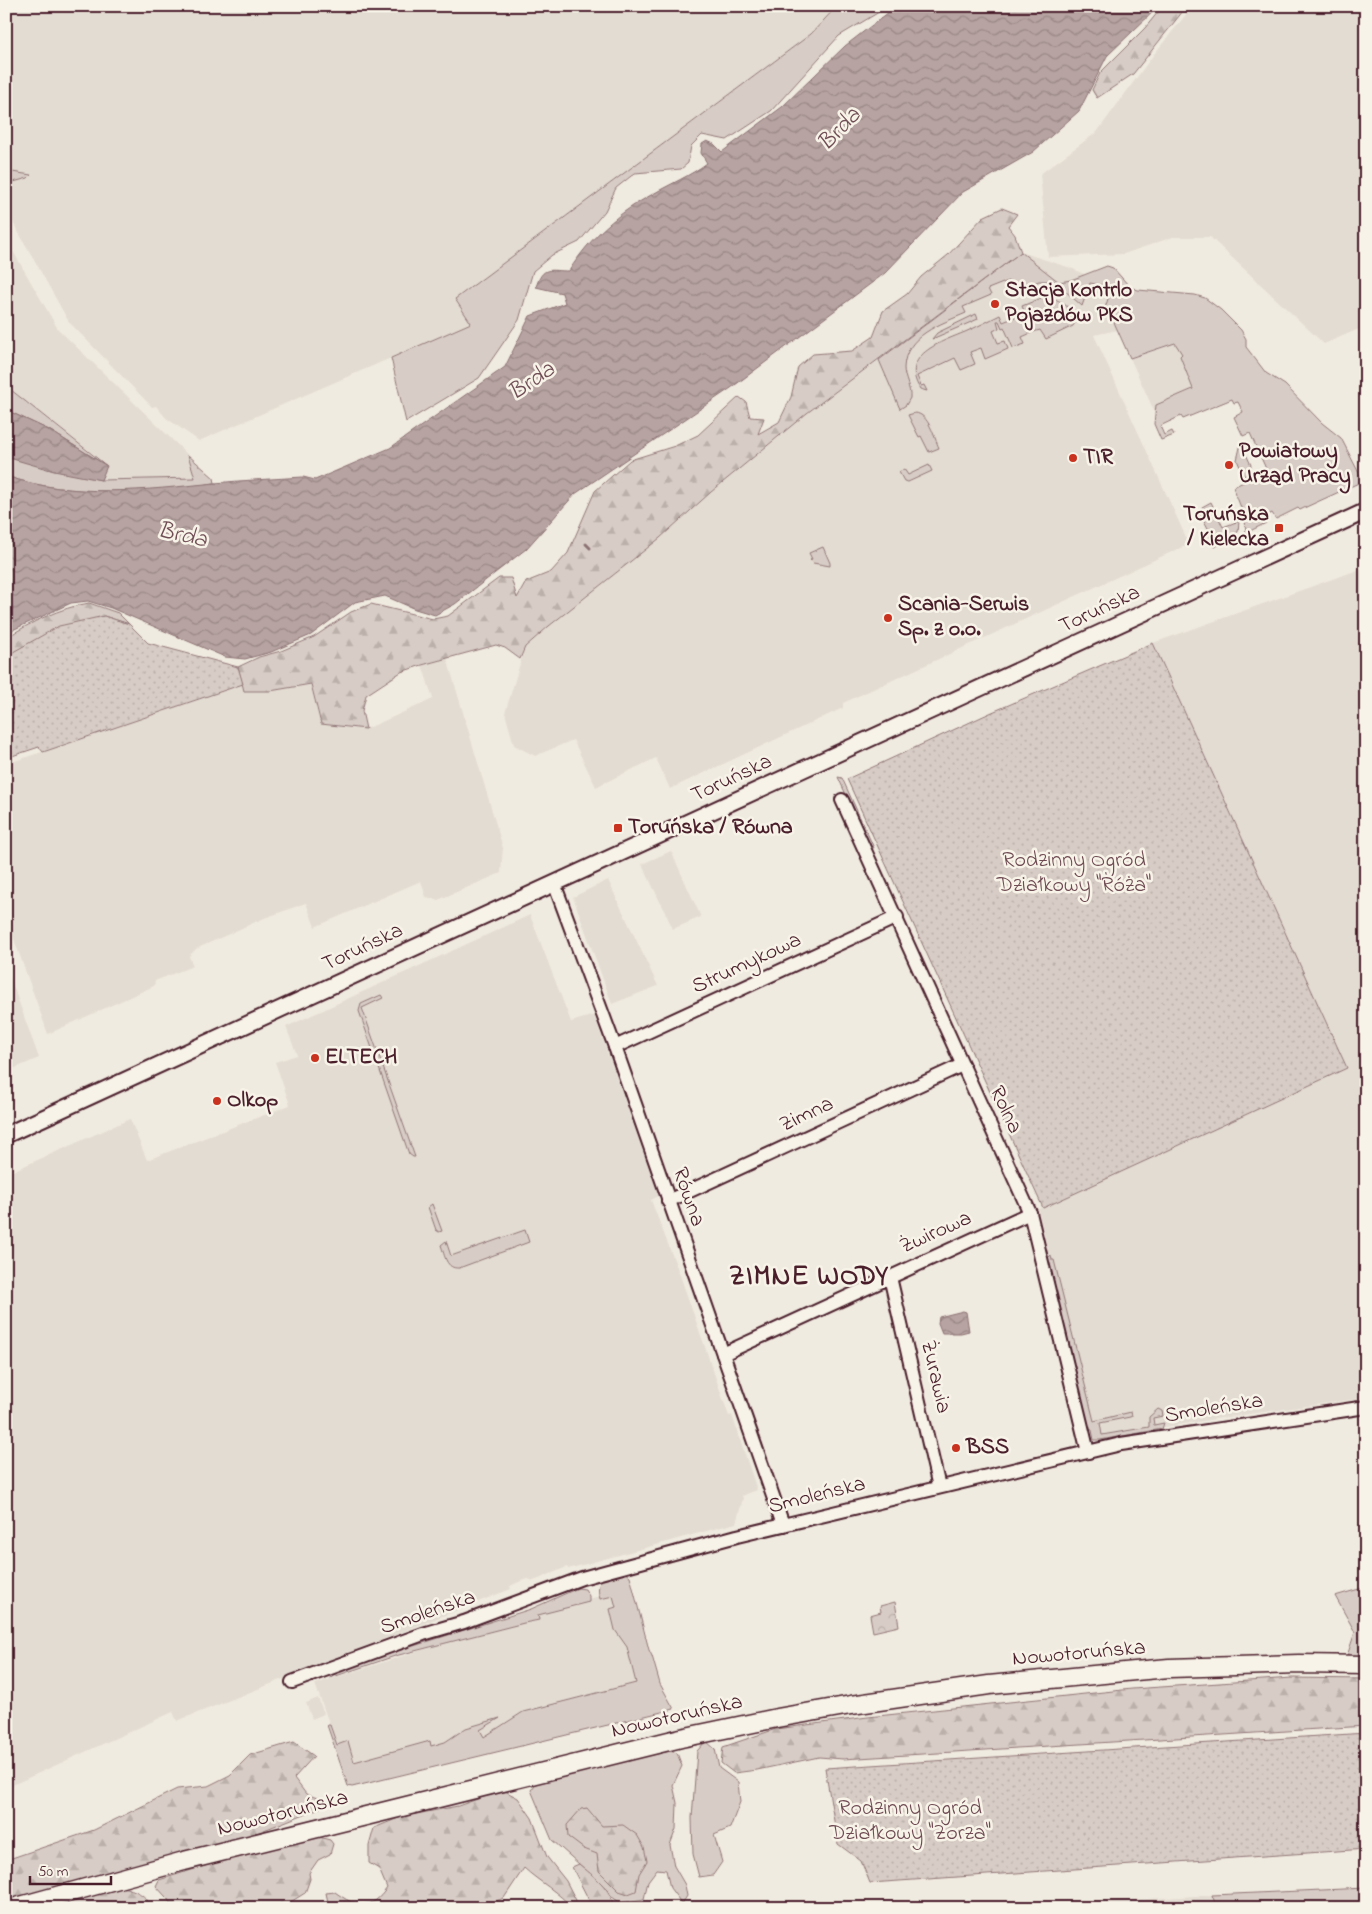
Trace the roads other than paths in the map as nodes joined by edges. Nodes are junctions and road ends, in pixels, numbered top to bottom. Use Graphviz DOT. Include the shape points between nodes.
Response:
graph roads {
  1 [pos="1366,511"];
  2 [pos="842,800"];
  3 [pos="554,883"];
  4 [pos="896,917"];
  5 [pos="615,1047"];
  6 [pos="962,1065"];
  7 [pos="6,1135"];
  8 [pos="668,1201"];
  9 [pos="1030,1213"];
  10 [pos="890,1276"];
  11 [pos="723,1354"];
  12 [pos="1366,1407"];
  13 [pos="1088,1452"];
  14 [pos="939,1488"];
  15 [pos="784,1524"];
  16 [pos="1366,1665"];
  17 [pos="292,1682"];
  18 [pos="13,1908"];
  1 -- 3 [label="street, Toruńska"];
  2 -- 4 [label="street, Rolna"];
  3 -- 5 [label="street, Równa"];
  3 -- 7 [label="street, Toruńska"];
  4 -- 5 [label="street, Strumykowa"];
  4 -- 6 [label="street, Rolna"];
  5 -- 8 [label="street, Równa"];
  6 -- 8 [label="street, Zimna"];
  6 -- 9 [label="street, Rolna"];
  8 -- 11 [label="street, Równa"];
  9 -- 10 [label="street, Żwirowa"];
  9 -- 13 [label="street, Rolna"];
  10 -- 11 [label="street, Żwirowa"];
  10 -- 14 [label="street, Żurawia"];
  11 -- 15 [label="street, Równa"];
  12 -- 13 [label="street, Smoleńska" via="1138,1441"];
  13 -- 14 [label="street, Smoleńska"];
  14 -- 15 [label="street, Smoleńska"];
  15 -- 17 [label="street, Smoleńska" via="582,1578"];
  16 -- 18 [label="main road, Nowotoruńska" via="1169,1668 988,1685 795,1715 648,1746 184,1861"];
}
